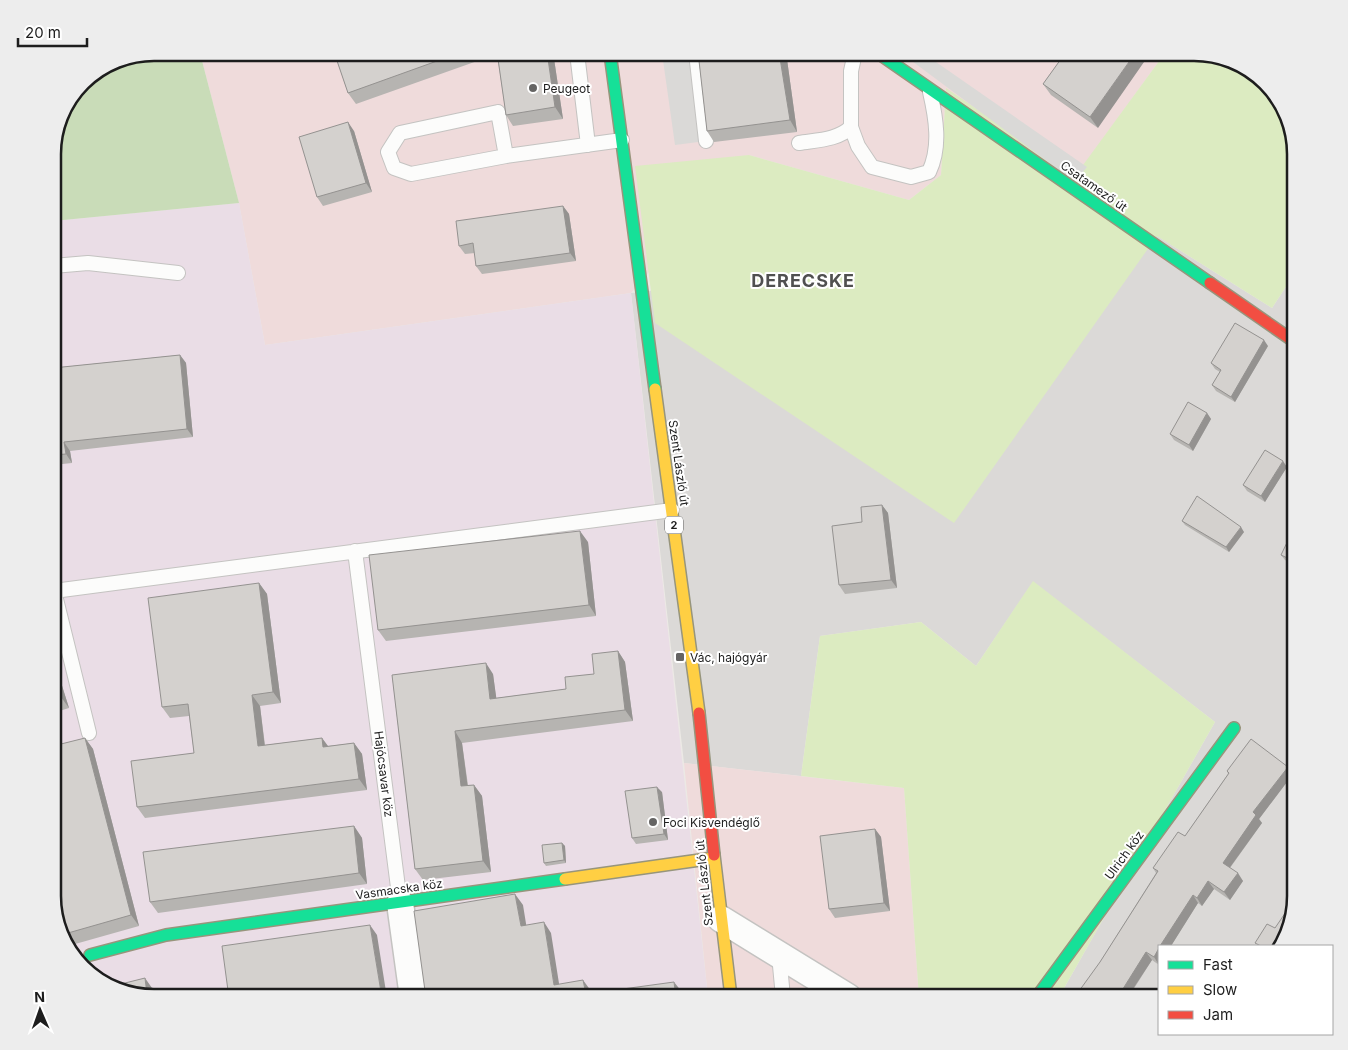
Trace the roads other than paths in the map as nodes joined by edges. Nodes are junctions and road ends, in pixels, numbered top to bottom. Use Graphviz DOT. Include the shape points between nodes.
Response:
graph roads {
  1 [pos="578,61"];
  2 [pos="611,61"];
  3 [pos="697,61"];
  4 [pos="853,61"];
  5 [pos="891,61"];
  6 [pos="929,88"];
  7 [pos="851,127"];
  8 [pos="622,140"];
  9 [pos="706,141"];
  10 [pos="799,144"];
  11 [pos="588,145"];
  12 [pos="506,156"];
  13 [pos="61,265"];
  14 [pos="178,273"];
  15 [pos="1287,336"];
  16 [pos="672,510"];
  17 [pos="355,551"];
  18 [pos="61,588"];
  19 [pos="61,618"];
  20 [pos="1234,728"];
  21 [pos="89,733"];
  22 [pos="714,858"];
  23 [pos="400,902"];
  24 [pos="721,919"];
  25 [pos="90,955"];
  26 [pos="779,955"];
  27 [pos="411,989"];
  28 [pos="730,989"];
  29 [pos="782,989"];
  30 [pos="834,989"];
  31 [pos="1044,989"];
  1 -- 11 [label="lane"];
  2 -- 8 [label="street, Szent László út / 2"];
  3 -- 9 [label="lane"];
  4 -- 7 [label="lane"];
  5 -- 6 [label="street, Csatamező út"];
  6 -- 7 [label="lane" via="936,158 929,172 911,177 872,168"];
  6 -- 15 [label="street, Csatamező út"];
  7 -- 10 [label="lane" via="832,138"];
  8 -- 11 [label="lane"];
  8 -- 16 [label="street, Szent László út / 2"];
  11 -- 12 [label="lane"];
  12 -- 12 [label="lane" via="411,174 394,168 388,152 400,133 498,112"];
  13 -- 14 [label="lane" via="88,263"];
  16 -- 17 [label="lane"];
  16 -- 22 [label="street, Szent László út / 2" via="708,776"];
  17 -- 18 [label="lane"];
  17 -- 23 [label="lane, Hajócsavar köz"];
  19 -- 21 [label="lane"];
  20 -- 31 [label="street, Ulrich köz"];
  22 -- 23 [label="street, Vasmacska köz"];
  22 -- 24 [label="street, Szent László út / 2"];
  23 -- 25 [label="street, Vasmacska köz" via="166,935"];
  23 -- 27 [label="street, Hajócsavar köz"];
  24 -- 26 [label="street"];
  24 -- 28 [label="street, Szent László út / 2"];
  26 -- 29 [label="lane"];
  26 -- 30 [label="street"];
}
